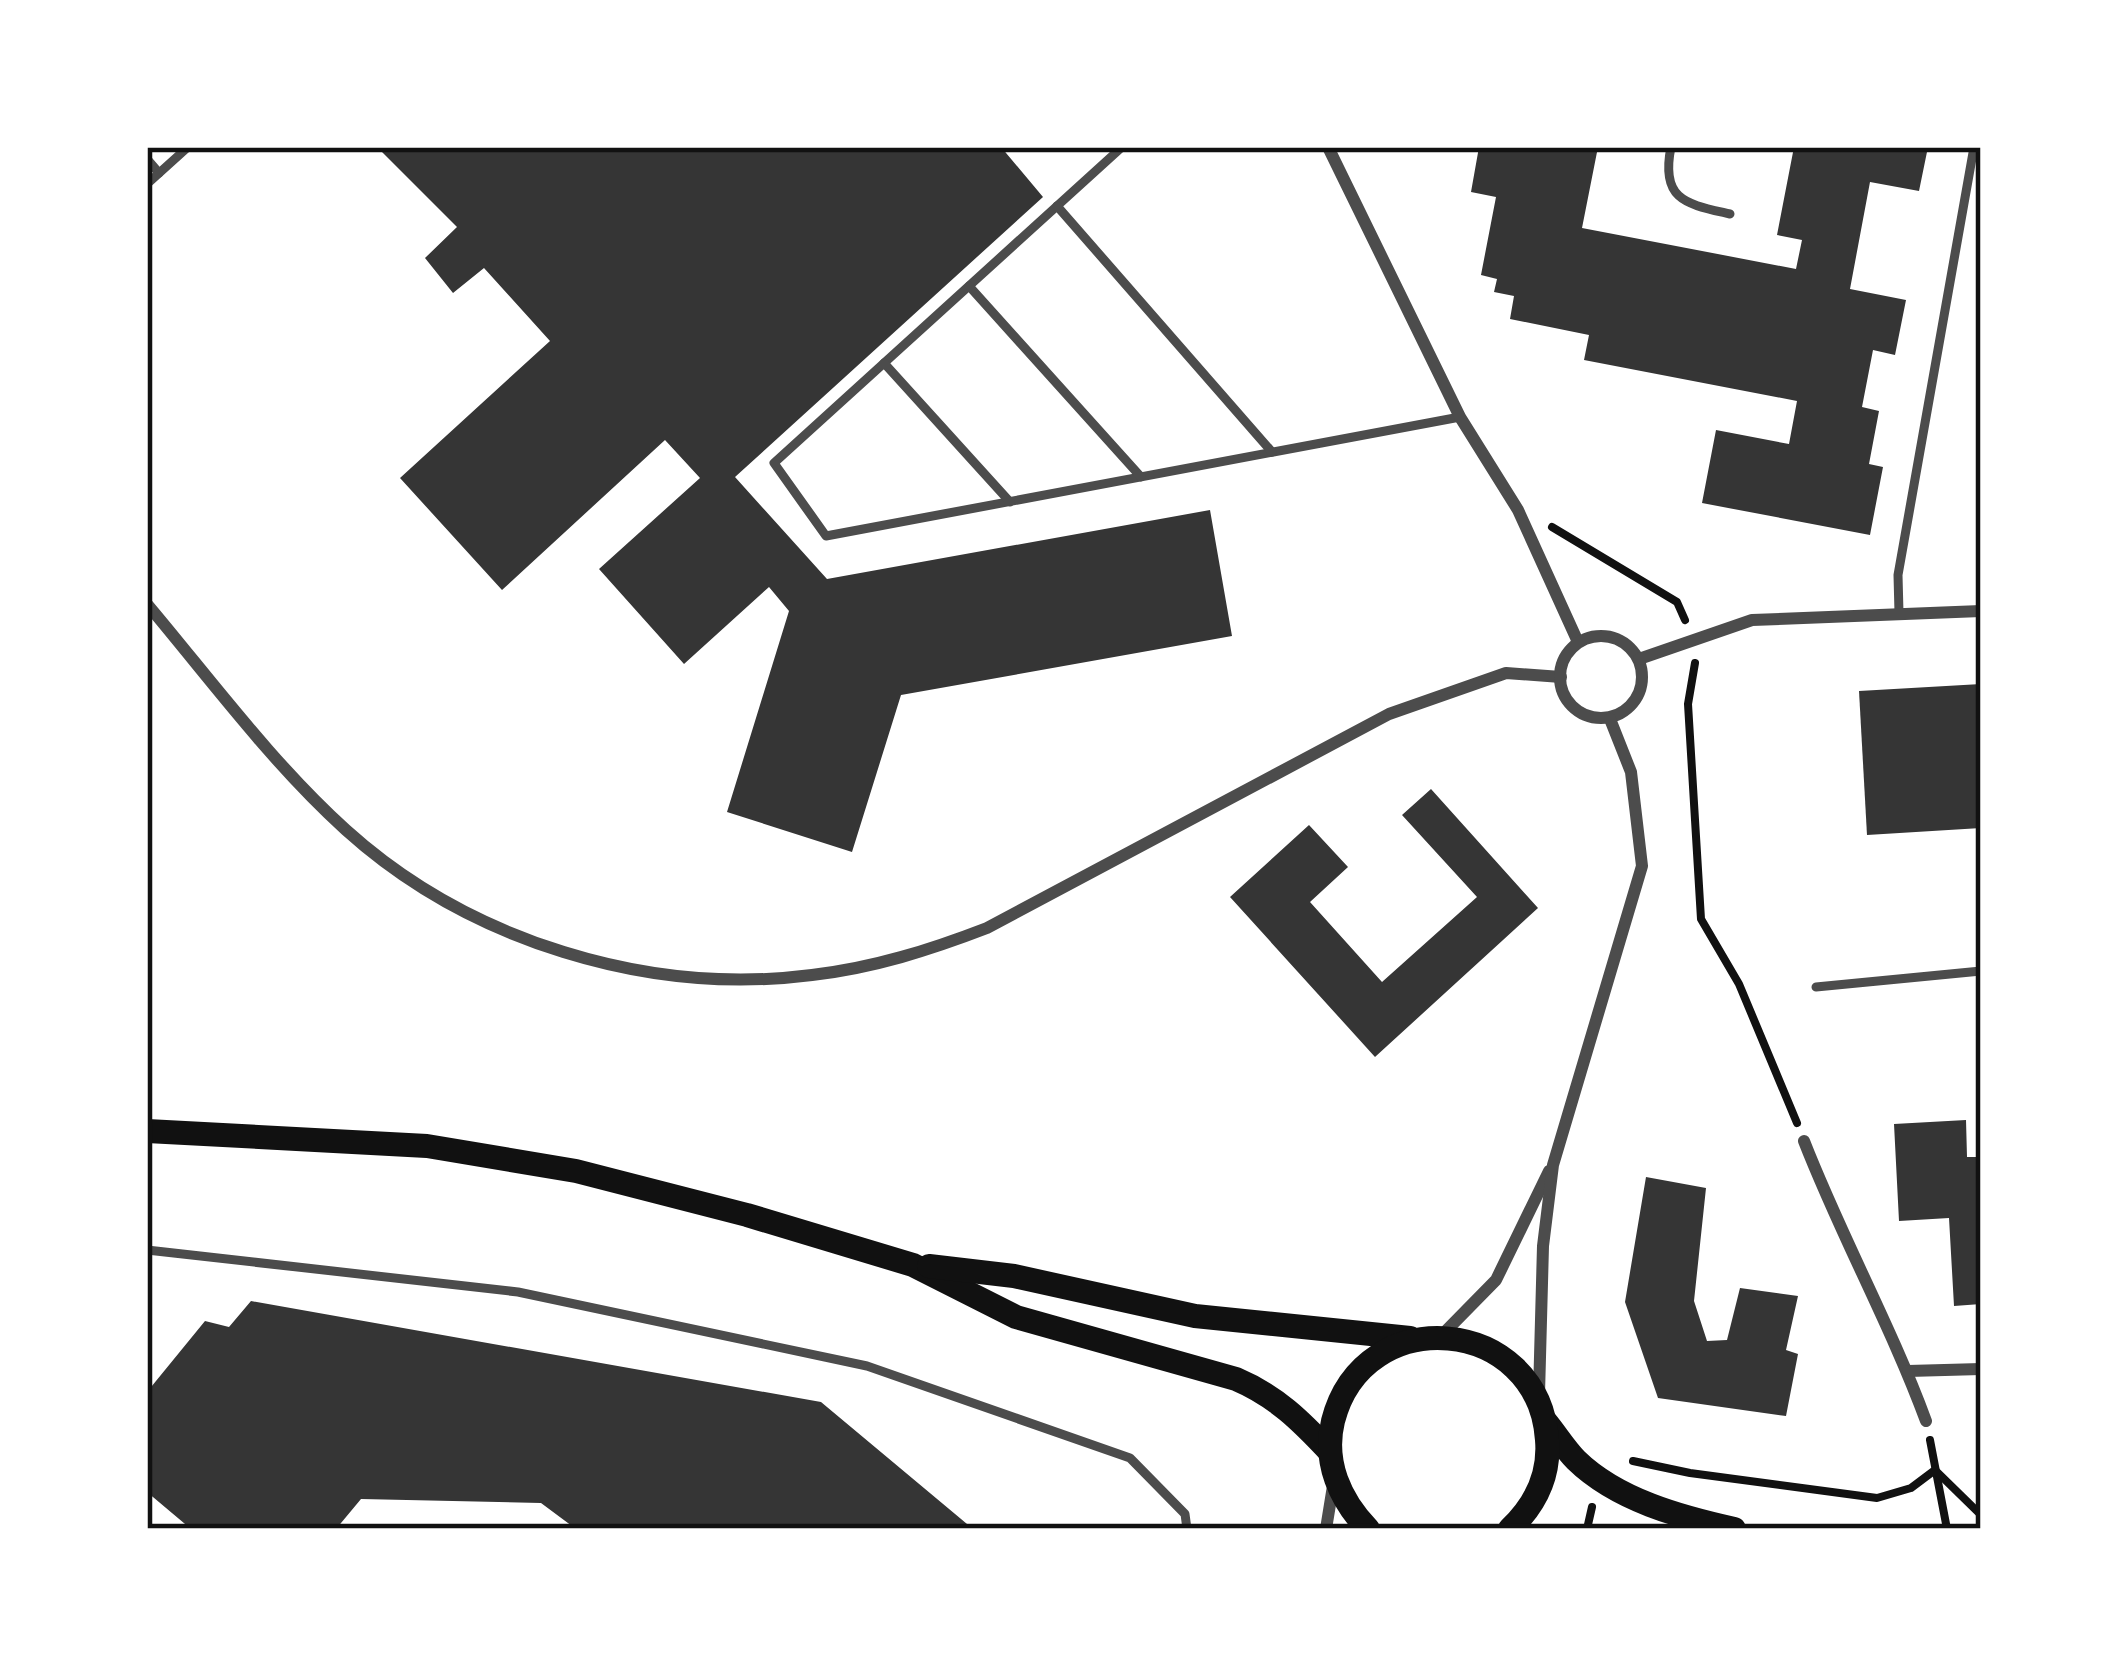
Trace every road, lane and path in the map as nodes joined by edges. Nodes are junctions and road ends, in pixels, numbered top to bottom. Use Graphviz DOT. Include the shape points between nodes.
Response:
graph roads {
  1 [pos="188,147"];
  2 [pos="1122,147"];
  3 [pos="1328,147"];
  4 [pos="1671,147"];
  5 [pos="1974,147"];
  6 [pos="147,159"];
  7 [pos="159,173"];
  8 [pos="147,184"];
  9 [pos="1057,206"];
  10 [pos="1730,214"];
  11 [pos="969,286"];
  12 [pos="884,363"];
  13 [pos="1460,417"];
  14 [pos="1272,452"];
  15 [pos="1141,477"];
  16 [pos="1010,502"];
  17 [pos="1518,510"];
  18 [pos="147,604"];
  19 [pos="1981,611"];
  20 [pos="1899,613"];
  21 [pos="1688,628"];
  22 [pos="1578,642"];
  23 [pos="1692,644"];
  24 [pos="1639,659"];
  25 [pos="1561,677"];
  26 [pos="1610,719"];
  27 [pos="1981,971"];
  28 [pos="1816,987"];
  29 [pos="147,1131"];
  30 [pos="1804,1142"];
  31 [pos="1553,1165"];
  32 [pos="147,1250"];
  33 [pos="913,1265"];
  34 [pos="1429,1338"];
  35 [pos="1981,1369"];
  36 [pos="1908,1371"];
  37 [pos="1543,1412"];
  38 [pos="1926,1421"];
  39 [pos="1330,1452"];
  40 [pos="1935,1470"];
  41 [pos="1335,1478"];
  42 [pos="1608,1484"];
  43 [pos="1981,1515"];
  44 [pos="1187,1529"];
  45 [pos="1326,1529"];
  46 [pos="1368,1529"];
  47 [pos="1510,1529"];
  48 [pos="1587,1529"];
  49 [pos="1734,1529"];
  50 [pos="1947,1529"];
  1 -- 7 [label="lane"];
  2 -- 9 [label="lane"];
  3 -- 13 [label="street"];
  4 -- 10 [label="lane" via="1671,187 1684,203"];
  5 -- 20 [label="lane" via="1898,575"];
  6 -- 7 [label="lane"];
  7 -- 8 [label="lane"];
  9 -- 11 [label="lane"];
  9 -- 14 [label="lane"];
  11 -- 12 [label="lane"];
  11 -- 15 [label="lane"];
  12 -- 16 [label="lane"];
  12 -- 16 [label="lane" via="774,463 826,536"];
  13 -- 14 [label="lane"];
  13 -- 17 [label="street"];
  14 -- 15 [label="lane"];
  15 -- 16 [label="lane"];
  17 -- 21 [label="path" via="1677,602"];
  17 -- 22 [label="street"];
  18 -- 25 [label="street" via="305,791 399,871 526,938 625,968 686,976 809,976 930,950 988,928 1389,714 1505,674"];
  19 -- 20 [label="street"];
  20 -- 24 [label="street" via="1752,620"];
  22 -- 24 [label="street" via="1609,637"];
  22 -- 25 [label="street"];
  23 -- 30 [label="path" via="1701,920 1739,984"];
  24 -- 26 [label="street" via="1637,696"];
  25 -- 26 [label="street" via="1575,709"];
  26 -- 31 [label="street" via="1631,772 1642,866"];
  27 -- 28 [label="lane"];
  29 -- 33 [label="main road" via="427,1146 576,1171"];
  30 -- 36 [label="street"];
  31 -- 34 [label="street" via="1496,1280"];
  31 -- 37 [label="street" via="1543,1246"];
  32 -- 44 [label="lane" via="518,1292 867,1366 1130,1458 1185,1514"];
  33 -- 34 [label="main road" via="1014,1276 1195,1316"];
  33 -- 39 [label="main road" via="1016,1317 1264,1391"];
  34 -- 37 [label="main road" via="1471,1341 1499,1354"];
  34 -- 39 [label="main road" via="1393,1346 1353,1379 1339,1401"];
  35 -- 36 [label="street"];
  36 -- 38 [label="street"];
  37 -- 42 [label="main road" via="1576,1460"];
  37 -- 47 [label="main road" via="1542,1484"];
  39 -- 41 [label="main road"];
  40 -- 42 [label="path" via="1877,1498 1635,1460"];
  40 -- 43 [label="path"];
  40 -- 50 [label="path"];
  41 -- 45 [label="street"];
  41 -- 46 [label="main road"];
  42 -- 48 [label="path"];
  42 -- 49 [label="main road"];
}
